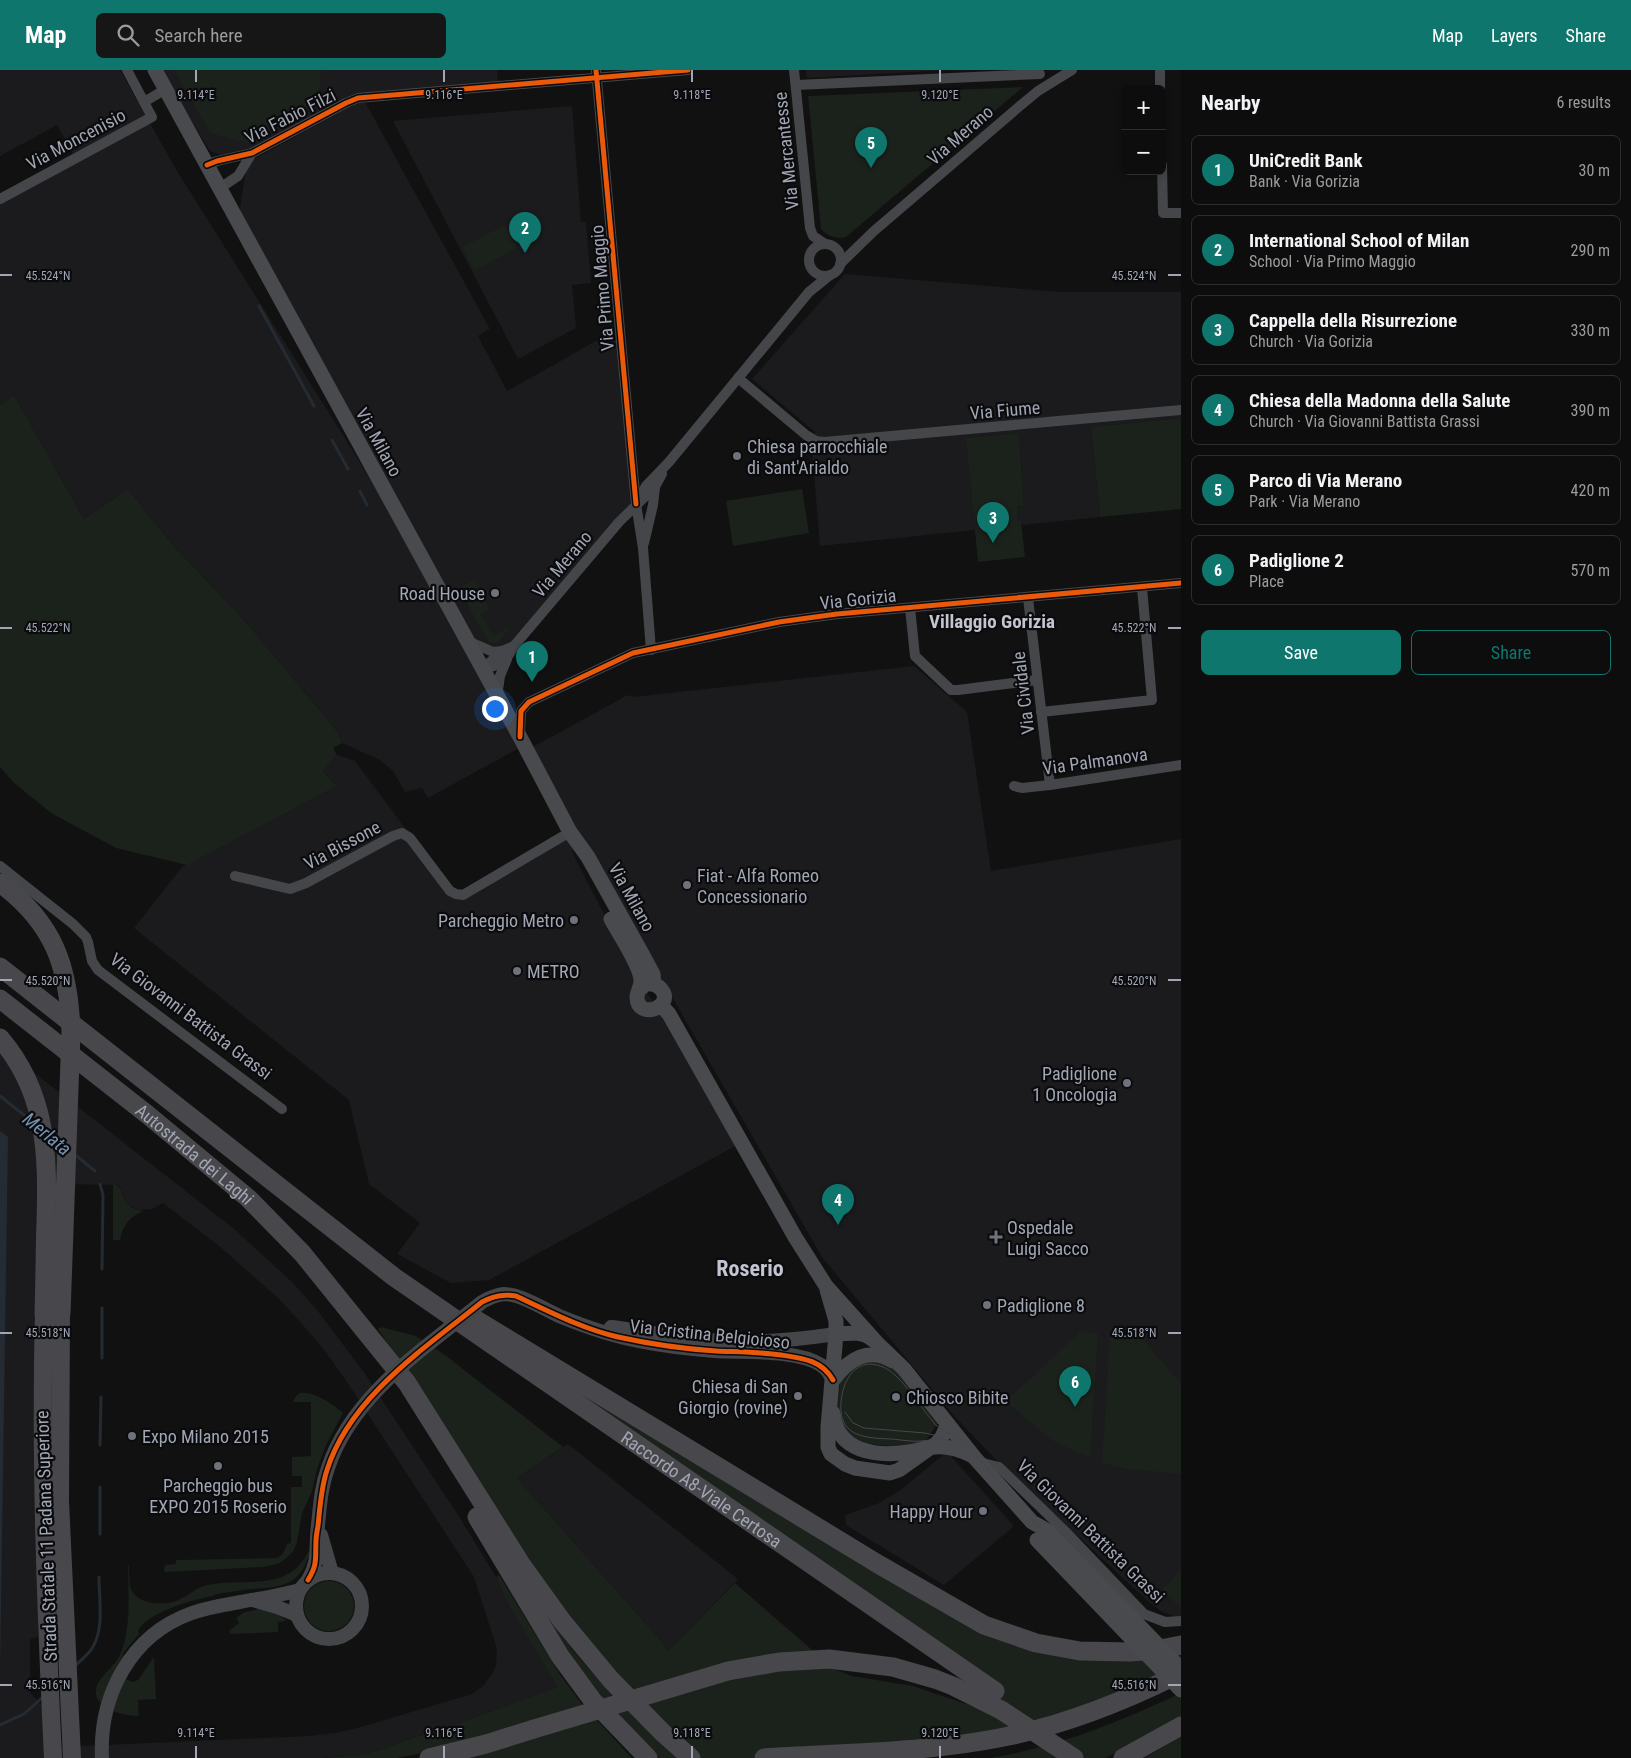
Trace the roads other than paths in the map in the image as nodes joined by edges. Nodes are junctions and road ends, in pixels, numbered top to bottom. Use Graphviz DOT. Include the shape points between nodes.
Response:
graph roads {
  1 [pos="127,70"];
  2 [pos="155,70"];
  3 [pos="688,70"];
  4 [pos="794,70"];
  5 [pos="1072,70"];
  6 [pos="1160,70"];
  7 [pos="596,74"];
  8 [pos="1040,74"];
  9 [pos="796,85"];
  10 [pos="1160,85"];
  11 [pos="166,89"];
  12 [pos="144,102"];
  13 [pos="252,153"];
  14 [pos="207,165"];
  15 [pos="1162,175"];
  16 [pos="220,188"];
  17 [pos="0,199"];
  18 [pos="1181,213"];
  19 [pos="810,228"];
  20 [pos="874,231"];
  21 [pos="830,246"];
  22 [pos="809,255"];
  23 [pos="840,264"];
  24 [pos="813,270"];
  25 [pos="830,275"];
  26 [pos="809,292"];
  27 [pos="738,378"];
  28 [pos="1181,410"];
  29 [pos="669,462"];
  30 [pos="655,486"];
  31 [pos="636,504"];
  32 [pos="642,548"];
  33 [pos="1181,584"];
  34 [pos="1142,588"];
  35 [pos="1028,598"];
  36 [pos="910,608"];
  37 [pos="466,640"];
  38 [pos="651,650"];
  39 [pos="504,655"];
  40 [pos="483,670"];
  41 [pos="1037,680"];
  42 [pos="497,698"];
  43 [pos="1041,712"];
  44 [pos="520,737"];
  45 [pos="1181,765"];
  46 [pos="1050,785"];
  47 [pos="1014,786"];
  48 [pos="570,832"];
  49 [pos="0,866"];
  50 [pos="235,876"];
  51 [pos="0,883"];
  52 [pos="0,967"];
  53 [pos="647,987"];
  54 [pos="0,999"];
  55 [pos="661,1005"];
  56 [pos="0,1038"];
  57 [pos="282,1109"];
  58 [pos="318,1218"];
  59 [pos="826,1286"];
  60 [pos="52,1314"];
  61 [pos="559,1316"];
  62 [pos="366,1334"];
  63 [pos="836,1334"];
  64 [pos="787,1339"];
  65 [pos="878,1344"];
  66 [pos="809,1360"];
  67 [pos="904,1369"];
  68 [pos="833,1380"];
  69 [pos="948,1424"];
  70 [pos="933,1446"];
  71 [pos="976,1459"];
  72 [pos="318,1525"];
  73 [pos="1042,1535"];
  74 [pos="332,1573"];
  75 [pos="304,1585"];
  76 [pos="253,1600"];
  77 [pos="297,1616"];
  78 [pos="1180,1621"];
  79 [pos="1181,1645"];
  80 [pos="1181,1671"];
  81 [pos="1181,1688"];
  82 [pos="1181,1726"];
  83 [pos="54,1758"];
  84 [pos="72,1758"];
  85 [pos="102,1758"];
  86 [pos="429,1758"];
  87 [pos="648,1758"];
  88 [pos="690,1758"];
  89 [pos="764,1758"];
  90 [pos="772,1758"];
  91 [pos="955,1758"];
  92 [pos="1074,1758"];
  93 [pos="1086,1758"];
  94 [pos="1123,1758"];
  1 -- 12 [label="street"];
  2 -- 11 [label="main road, Via Milano"];
  3 -- 7 [label="street, Via Fabio Filzi"];
  4 -- 9 [label="street, Via Mercantesse"];
  5 -- 20 [label="street, Via Merano" via="1038,91"];
  6 -- 10 [label="street"];
  7 -- 13 [label="street, Via Fabio Filzi" via="358,98"];
  7 -- 31 [label="street, Via Primo Maggio"];
  8 -- 9 [label="street"];
  9 -- 19 [label="street, Via Mercantesse"];
  11 -- 12 [label="street"];
  11 -- 14 [label="main road, Via Milano"];
  12 -- 17 [label="street, Via Moncenisio" via="152,117"];
  13 -- 14 [label="street, Via Fabio Filzi"];
  13 -- 16 [label="street, Via Fabio Filzi" via="238,176"];
  14 -- 16 [label="main road, Via Milano"];
  15 -- 18 [label="street" via="1163,213"];
  16 -- 37 [label="main road, Via Milano"];
  19 -- 21 [label="street, Via Mercantesse" via="814,236"];
  19 -- 22 [label="street, Via Mercantesse"];
  20 -- 21 [label="street" via="850,248"];
  20 -- 23 [label="street"];
  21 -- 22 [label="street" via="815,247"];
  21 -- 23 [label="street" via="840,256"];
  22 -- 24 [label="street"];
  23 -- 25 [label="street"];
  24 -- 25 [label="street"];
  24 -- 26 [label="street"];
  25 -- 26 [label="street"];
  26 -- 27 [label="street"];
  27 -- 28 [label="street, Via Fiume" via="816,441"];
  27 -- 29 [label="street"];
  29 -- 30 [label="street"];
  29 -- 31 [label="street" via="646,486"];
  30 -- 31 [label="street"];
  30 -- 32 [label="street, Via Primo Maggio"];
  31 -- 32 [label="street, Via Primo Maggio"];
  31 -- 39 [label="street, Via Merano"];
  32 -- 38 [label="street, Via Primo Maggio"];
  33 -- 34 [label="street, Via Gorizia"];
  34 -- 35 [label="street, Via Gorizia"];
  34 -- 43 [label="street" via="1152,700"];
  35 -- 36 [label="street, Via Gorizia"];
  35 -- 41 [label="street, Via Cividale"];
  36 -- 38 [label="street, Via Gorizia" via="779,622"];
  36 -- 41 [label="street" via="915,656 951,690"];
  37 -- 39 [label="street"];
  37 -- 40 [label="main road, Via Milano"];
  38 -- 44 [label="street, Via Gorizia" via="633,653 528,702 522,711"];
  39 -- 40 [label="street, Via Merano"];
  39 -- 42 [label="street"];
  40 -- 42 [label="main road, Via Milano"];
  41 -- 43 [label="street, Via Cividale"];
  42 -- 44 [label="main road, Via Milano"];
  43 -- 46 [label="street, Via Cividale"];
  44 -- 48 [label="main road, Via Milano"];
  45 -- 46 [label="street, Via Palmanova"];
  46 -- 47 [label="street, Via Palmanova"];
  48 -- 50 [label="street, Via Bissone" via="463,895 450,892 410,838 402,833 290,889"];
  48 -- 53 [label="main road, Via Milano" via="572,846 639,970 641,982"];
  49 -- 57 [label="street, Via Giovanni Battista Grassi" via="86,937 98,970"];
  51 -- 60 [label="highway, bridge" via="22,900 45,929 62,963 68,991 71,1032"];
  52 -- 58 [label="highway, Autostrada dei Laghi"];
  53 -- 55 [label="main road" via="660,988 664,1000"];
  53 -- 55 [label="main road" via="637,997 643,1008 653,1010"];
  54 -- 62 [label="highway, Autostrada dei Laghi" via="248,1198 302,1252"];
  55 -- 59 [label="main road, Via Giovanni Battista Grassi"];
  56 -- 60 [label="highway" via="21,1066 37,1104 44,1133"];
  58 -- 79 [label="highway" via="378,1252 495,1332 984,1625 1036,1643 1080,1651 1130,1652"];
  58 -- 93 [label="highway, Raccordo A8-Viale Certosa" via="436,1307 1039,1721"];
  59 -- 63 [label="main road, Via Giovanni Battista Grassi" via="836,1321"];
  59 -- 65 [label="main road, Via Giovanni Battista Grassi"];
  60 -- 83 [label="highway, Strada Statale 11 Padana Superiore" via="42,1426 42,1501"];
  60 -- 84 [label="highway, Strada Statale 11 Padana Superiore"];
  61 -- 64 [label="street, Via Cristina Belgioioso" via="592,1324 706,1340"];
  61 -- 66 [label="street, Via Cristina Belgioioso" via="590,1329 640,1341 716,1351 763,1352"];
  61 -- 72 [label="street, Via Cristina Belgioioso, bridge" via="516,1296 495,1296 482,1302 387,1380 359,1411 336,1446 322,1490"];
  62 -- 87 [label="highway" via="560,1656 597,1706"];
  62 -- 88 [label="highway" via="407,1383 521,1564 562,1622 611,1680"];
  63 -- 64 [label="street, Via Cristina Belgioioso"];
  63 -- 65 [label="main road, Via Giovanni Battista Grassi" via="859,1333"];
  63 -- 68 [label="main road, Via Giovanni Battista Grassi"];
  64 -- 66 [label="street" via="789,1350"];
  65 -- 67 [label="main road, Via Giovanni Battista Grassi"];
  66 -- 68 [label="street, Via Cristina Belgioioso" via="821,1365"];
  67 -- 68 [label="main road, Via Giovanni Battista Grassi" via="886,1357 865,1356 850,1361"];
  67 -- 69 [label="main road, Via Giovanni Battista Grassi"];
  68 -- 70 [label="main road, Via Giovanni Battista Grassi" via="831,1399 836,1428 851,1446 897,1454"];
  69 -- 70 [label="main road"];
  69 -- 71 [label="main road, Via Giovanni Battista Grassi"];
  70 -- 71 [label="main road, Via Giovanni Battista Grassi" via="958,1450"];
  71 -- 73 [label="main road, Via Giovanni Battista Grassi"];
  71 -- 78 [label="street, Via Giovanni Battista Grassi" via="999,1467 1144,1614 1165,1622"];
  72 -- 74 [label="street, Via Cristina Belgioioso"];
  72 -- 75 [label="street, Via Cristina Belgioioso" via="317,1559"];
  73 -- 80 [label="main road, Via Giovanni Battista Grassi, bridge"];
  73 -- 81 [label="main road, Via Giovanni Battista Grassi, bridge"];
  74 -- 75 [label="street" via="319,1574"];
  74 -- 77 [label="street" via="348,1580 360,1597 361,1615 353,1629 338,1638 320,1638 306,1630"];
  75 -- 76 [label="street"];
  75 -- 77 [label="street" via="296,1603"];
  76 -- 77 [label="street"];
  76 -- 85 [label="street" via="191,1613 166,1626 134,1653 113,1687 107,1704"];
  80 -- 90 [label="highway" via="1093,1712 1001,1738 942,1747"];
  81 -- 91 [label="highway" via="1076,1732 1020,1747"];
  82 -- 94 [label="highway"];
  86 -- 92 [label="highway, bridge" via="728,1671 779,1662 829,1659 871,1663 953,1686 1001,1710"];
  89 -- 90 [label="highway"];
}
